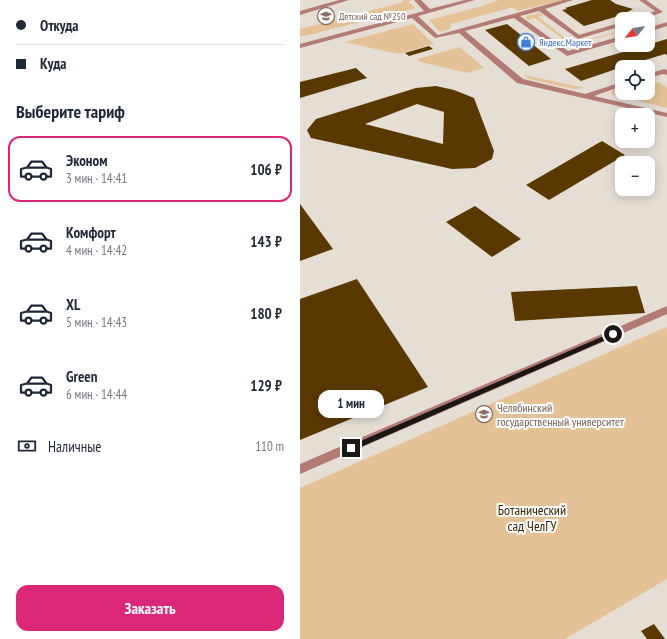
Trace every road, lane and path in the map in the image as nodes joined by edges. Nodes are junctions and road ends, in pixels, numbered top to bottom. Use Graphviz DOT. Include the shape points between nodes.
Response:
graph roads {
  1 [pos="346,0"];
  2 [pos="417,0"];
  3 [pos="472,0"];
  4 [pos="570,0"];
  5 [pos="642,0"];
  6 [pos="540,8"];
  7 [pos="664,11"];
  8 [pos="429,12"];
  9 [pos="300,13"];
  10 [pos="515,15"];
  11 [pos="414,16"];
  12 [pos="667,24"];
  13 [pos="615,26"];
  14 [pos="655,28"];
  15 [pos="460,30"];
  16 [pos="615,40"];
  17 [pos="300,46"];
  18 [pos="667,73"];
  19 [pos="655,74"];
  20 [pos="615,86"];
  21 [pos="585,96"];
  22 [pos="667,114"];
  23 [pos="667,310"];
  24 [pos="300,470"];
  1 -- 9 [label="street"];
  2 -- 8 [label="street"];
  3 -- 8 [label="street"];
  4 -- 6 [label="street"];
  5 -- 7 [label="street"];
  6 -- 10 [label="street"];
  6 -- 13 [label="street" via="578,36"];
  8 -- 11 [label="street"];
  10 -- 15 [label="street"];
  10 -- 16 [label="street" via="567,54"];
  11 -- 15 [label="street" via="437,36"];
  11 -- 17 [label="street"];
  12 -- 14 [label="street"];
  15 -- 21 [label="street" via="520,81"];
  18 -- 19 [label="street" via="664,71"];
  20 -- 21 [label="street"];
  21 -- 22 [label="street"];
  23 -- 24 [label="street"];
}
